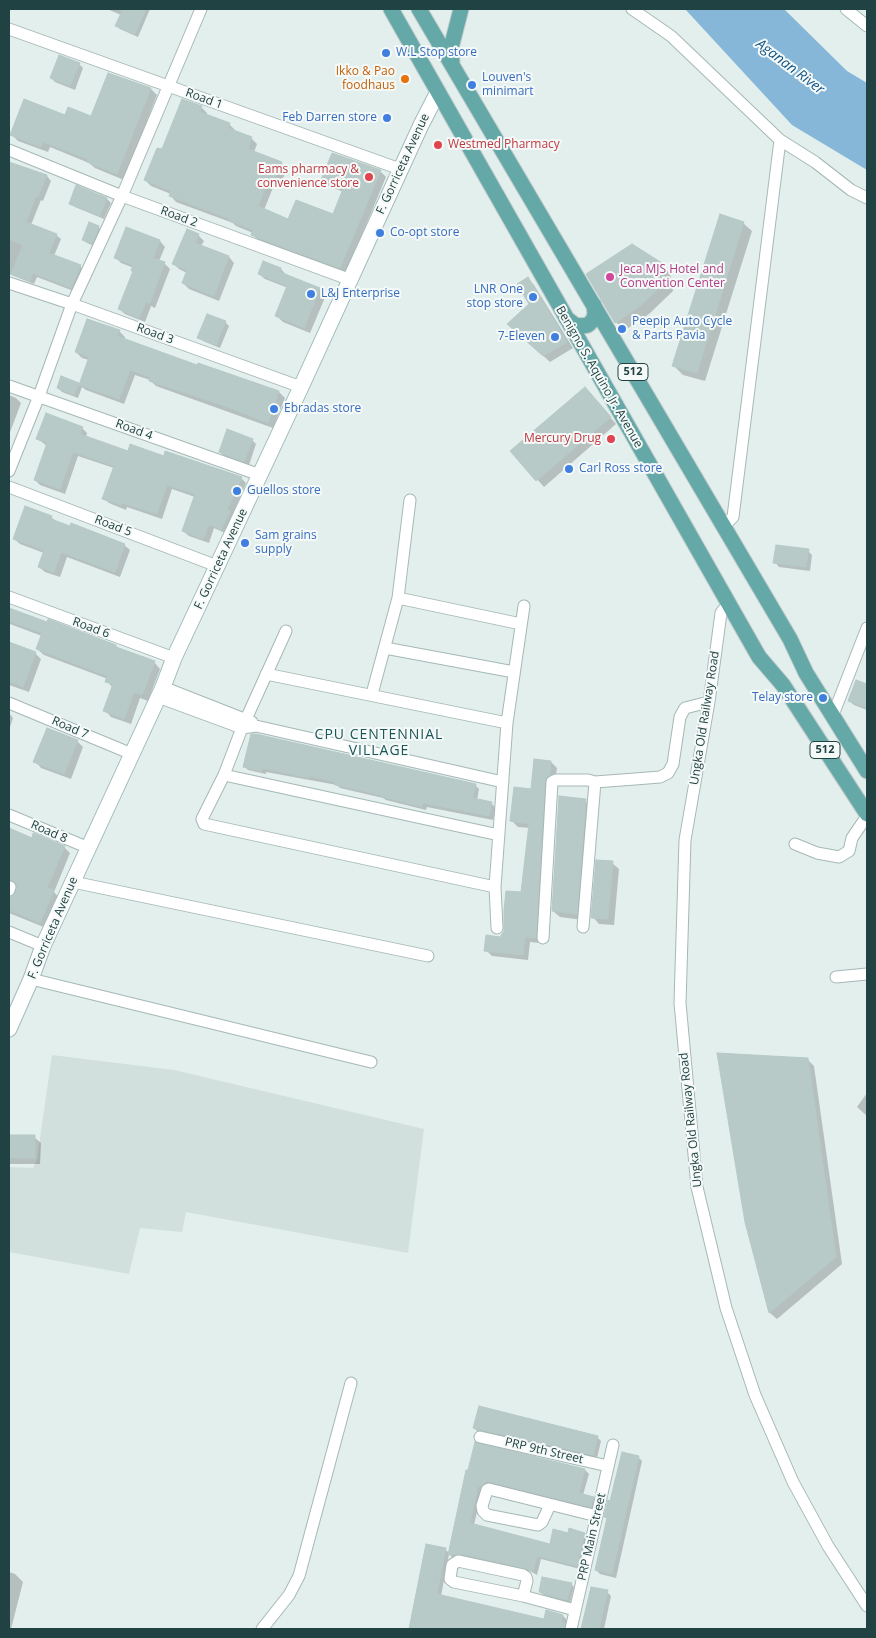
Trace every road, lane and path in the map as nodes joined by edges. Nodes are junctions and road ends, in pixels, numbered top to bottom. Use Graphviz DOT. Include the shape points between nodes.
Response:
graph roads {
  1 [pos="201,9"];
  2 [pos="391,9"];
  3 [pos="419,9"];
  4 [pos="461,9"];
  5 [pos="632,9"];
  6 [pos="846,9"];
  7 [pos="867,26"];
  8 [pos="9,29"];
  9 [pos="457,72"];
  10 [pos="169,86"];
  11 [pos="438,92"];
  12 [pos="451,116"];
  13 [pos="421,125"];
  14 [pos="780,140"];
  15 [pos="9,150"];
  16 [pos="400,169"];
  17 [pos="122,196"];
  18 [pos="867,198"];
  19 [pos="351,280"];
  20 [pos="9,283"];
  21 [pos="72,304"];
  22 [pos="594,305"];
  23 [pos="566,318"];
  24 [pos="9,386"];
  25 [pos="301,388"];
  26 [pos="39,396"];
  27 [pos="9,471"];
  28 [pos="260,475"];
  29 [pos="9,486"];
  30 [pos="410,500"];
  31 [pos="723,525"];
  32 [pos="217,566"];
  33 [pos="9,597"];
  34 [pos="398,598"];
  35 [pos="524,606"];
  36 [pos="730,607"];
  37 [pos="521,624"];
  38 [pos="867,628"];
  39 [pos="286,631"];
  40 [pos="385,648"];
  41 [pos="174,658"];
  42 [pos="514,672"];
  43 [pos="266,674"];
  44 [pos="160,692"];
  45 [pos="372,694"];
  46 [pos="708,702"];
  47 [pos="9,703"];
  48 [pos="833,715"];
  49 [pos="244,723"];
  50 [pos="507,723"];
  51 [pos="812,730"];
  52 [pos="132,754"];
  53 [pos="867,771"];
  54 [pos="224,775"];
  55 [pos="503,782"];
  56 [pos="595,782"];
  57 [pos="9,815"];
  58 [pos="867,815"];
  59 [pos="499,834"];
  60 [pos="795,844"];
  61 [pos="89,848"];
  62 [pos="73,882"];
  63 [pos="495,887"];
  64 [pos="583,927"];
  65 [pos="497,928"];
  66 [pos="9,932"];
  67 [pos="543,938"];
  68 [pos="43,946"];
  69 [pos="428,956"];
  70 [pos="867,974"];
  71 [pos="836,977"];
  72 [pos="31,979"];
  73 [pos="9,1028"];
  74 [pos="371,1062"];
  75 [pos="351,1383"];
  76 [pos="480,1437"];
  77 [pos="613,1445"];
  78 [pos="608,1466"];
  79 [pos="550,1505"];
  80 [pos="597,1516"];
  81 [pos="523,1596"];
  82 [pos="867,1606"];
  83 [pos="575,1610"];
  84 [pos="262,1629"];
  85 [pos="571,1629"];
  1 -- 10 [label="street"];
  2 -- 11 [label="main road, Benigno S. Aquino Jr. Avenue / 512"];
  3 -- 9 [label="main road, 512"];
  4 -- 9 [label="main road" via="451,48"];
  5 -- 14 [label="street" via="671,36"];
  6 -- 7 [label="street"];
  8 -- 10 [label="street, Road 1"];
  9 -- 22 [label="main road, 512"];
  10 -- 16 [label="street, Road 1"];
  10 -- 17 [label="street"];
  11 -- 12 [label="main road, Benigno S. Aquino Jr. Avenue / 512"];
  11 -- 13 [label="main road, F. Gorriceta Avenue"];
  12 -- 13 [label="main road" via="437,109 428,114"];
  12 -- 23 [label="main road, Benigno S. Aquino Jr. Avenue / 512"];
  13 -- 16 [label="main road, F. Gorriceta Avenue"];
  14 -- 18 [label="street"];
  14 -- 31 [label="street" via="733,517"];
  15 -- 17 [label="street, Road 2"];
  16 -- 19 [label="main road, F. Gorriceta Avenue"];
  17 -- 19 [label="street, Road 2"];
  17 -- 21 [label="street"];
  19 -- 25 [label="main road, F. Gorriceta Avenue"];
  20 -- 21 [label="street, Road 3"];
  21 -- 25 [label="street, Road 3"];
  21 -- 26 [label="street"];
  22 -- 23 [label="main road" via="595,314 588,325 575,325"];
  22 -- 31 [label="main road, 512"];
  23 -- 36 [label="main road, Benigno S. Aquino Jr. Avenue / 512"];
  24 -- 26 [label="street, Road 4"];
  25 -- 28 [label="main road, F. Gorriceta Avenue"];
  26 -- 27 [label="street"];
  26 -- 28 [label="street, Road 4"];
  28 -- 32 [label="main road, F. Gorriceta Avenue"];
  29 -- 32 [label="street, Road 5"];
  30 -- 34 [label="street"];
  31 -- 48 [label="main road, 512" via="790,639 806,674"];
  32 -- 41 [label="main road, F. Gorriceta Avenue"];
  33 -- 41 [label="street, Road 6"];
  34 -- 37 [label="street"];
  34 -- 40 [label="street"];
  35 -- 37 [label="street"];
  36 -- 46 [label="street, Ungka Old Railway Road" via="721,613"];
  36 -- 51 [label="main road, Benigno S. Aquino Jr. Avenue / 512" via="759,657 783,685"];
  37 -- 42 [label="street"];
  38 -- 48 [label="street"];
  39 -- 43 [label="street"];
  40 -- 42 [label="street"];
  40 -- 45 [label="street"];
  41 -- 44 [label="main road, F. Gorriceta Avenue"];
  42 -- 50 [label="street"];
  43 -- 45 [label="street"];
  43 -- 49 [label="street"];
  44 -- 49 [label="street"];
  44 -- 52 [label="main road, F. Gorriceta Avenue"];
  45 -- 50 [label="street"];
  46 -- 56 [label="street" via="685,708 680,717 668,773 660,777"];
  46 -- 82 [label="street, Ungka Old Railway Road" via="685,840 681,957 680,1003 697,1187 726,1308 756,1395 793,1482 828,1546"];
  47 -- 52 [label="street, Road 7"];
  48 -- 51 [label="main road"];
  48 -- 53 [label="main road, 512"];
  49 -- 54 [label="street"];
  49 -- 55 [label="street"];
  50 -- 55 [label="street"];
  51 -- 58 [label="main road, Benigno S. Aquino Jr. Avenue / 512"];
  52 -- 61 [label="main road, F. Gorriceta Avenue"];
  54 -- 59 [label="street"];
  54 -- 63 [label="street" via="202,819 204,824"];
  55 -- 59 [label="street"];
  56 -- 64 [label="street"];
  56 -- 67 [label="street" via="552,782"];
  57 -- 61 [label="street, Road 8"];
  58 -- 60 [label="street" via="852,838 849,851 839,857"];
  59 -- 63 [label="street"];
  61 -- 62 [label="main road, F. Gorriceta Avenue"];
  62 -- 68 [label="main road, F. Gorriceta Avenue"];
  62 -- 69 [label="street"];
  63 -- 65 [label="street"];
  66 -- 68 [label="street"];
  68 -- 72 [label="main road, F. Gorriceta Avenue"];
  70 -- 71 [label="street"];
  72 -- 73 [label="main road, F. Gorriceta Avenue"];
  72 -- 74 [label="street"];
  75 -- 84 [label="street" via="298,1576 289,1595"];
  76 -- 78 [label="street, PRP 9th Street"];
  77 -- 78 [label="street, PRP Main Street"];
  78 -- 80 [label="street, PRP Main Street"];
  79 -- 79 [label="street" via="489,1489 482,1506 487,1515 538,1525"];
  79 -- 80 [label="street"];
  80 -- 83 [label="street, PRP Main Street"];
  81 -- 81 [label="street" via="454,1582 450,1579 452,1565 458,1561 524,1575 527,1581"];
  81 -- 83 [label="street"];
  83 -- 85 [label="street, PRP Main Street"];
}
